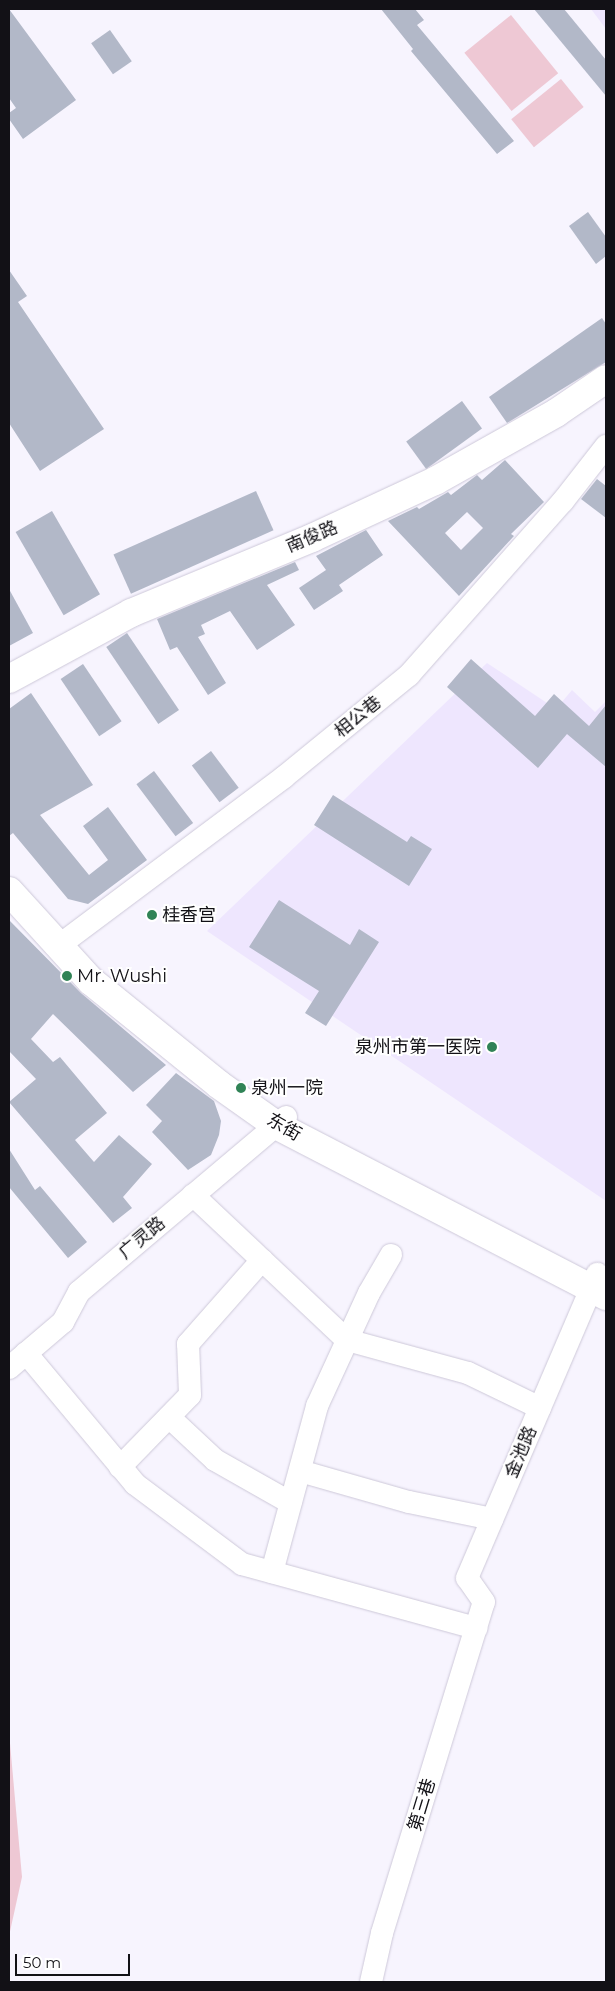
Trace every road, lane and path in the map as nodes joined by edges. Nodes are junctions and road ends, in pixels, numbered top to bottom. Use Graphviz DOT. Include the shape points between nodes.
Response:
graph roads {
  1 [pos="606,379"];
  2 [pos="606,446"];
  3 [pos="9,679"];
  4 [pos="9,876"];
  5 [pos="9,891"];
  6 [pos="65,941"];
  7 [pos="281,1121"];
  8 [pos="194,1195"];
  9 [pos="391,1255"];
  10 [pos="262,1260"];
  11 [pos="600,1284"];
  12 [pos="347,1340"];
  13 [pos="26,1353"];
  14 [pos="9,1368"];
  15 [pos="540,1408"];
  16 [pos="169,1417"];
  17 [pos="120,1466"];
  18 [pos="300,1471"];
  19 [pos="291,1503"];
  20 [pos="492,1520"];
  21 [pos="272,1572"];
  22 [pos="476,1628"];
  23 [pos="371,1982"];
  1 -- 3 [label="main road, 南俊路" via="556,413 435,481 312,538 130,613"];
  2 -- 6 [label="street, 相公巷" via="563,501 409,675 284,777"];
  4 -- 6 [label="main road, 东街"];
  5 -- 7 [label="main road, 东街" via="91,981 218,1084"];
  6 -- 7 [label="main road, 东街" via="203,1063"];
  7 -- 8 [label="street, 广灵路"];
  7 -- 11 [label="main road, 东街"];
  8 -- 10 [label="street"];
  8 -- 13 [label="street, 广灵路" via="79,1292 63,1322"];
  9 -- 12 [label="street" via="369,1292"];
  10 -- 12 [label="street"];
  10 -- 16 [label="street" via="188,1344 190,1396"];
  11 -- 15 [label="street, 金池路"];
  12 -- 15 [label="street" via="468,1373"];
  12 -- 18 [label="street" via="317,1406"];
  13 -- 14 [label="street, 广灵路"];
  13 -- 17 [label="street"];
  15 -- 20 [label="street, 金池路"];
  16 -- 17 [label="street"];
  16 -- 19 [label="street" via="215,1460"];
  17 -- 21 [label="street" via="135,1484 207,1540 242,1564"];
  18 -- 19 [label="street"];
  18 -- 20 [label="street" via="408,1502"];
  19 -- 21 [label="street"];
  20 -- 22 [label="street, 金池路" via="467,1578 484,1602"];
  21 -- 22 [label="street"];
  22 -- 23 [label="street, 第三巷" via="382,1933"];
}
